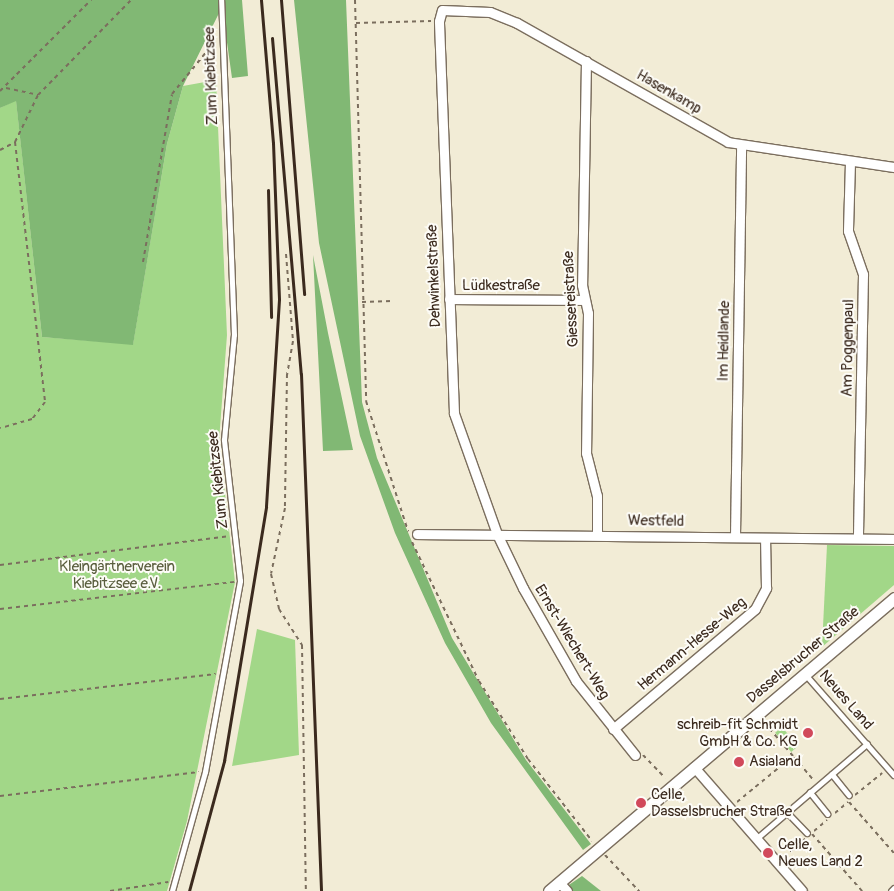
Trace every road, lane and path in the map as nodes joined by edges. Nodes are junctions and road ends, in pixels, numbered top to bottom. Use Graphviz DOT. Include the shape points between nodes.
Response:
graph roads {
  1 [pos="91,0"];
  2 [pos="132,0"];
  3 [pos="221,0"];
  4 [pos="355,0"];
  5 [pos="442,10"];
  6 [pos="439,21"];
  7 [pos="356,23"];
  8 [pos="222,32"];
  9 [pos="586,61"];
  10 [pos="6,88"];
  11 [pos="0,91"];
  12 [pos="38,95"];
  13 [pos="15,142"];
  14 [pos="741,146"];
  15 [pos="0,150"];
  16 [pos="850,162"];
  17 [pos="894,166"];
  18 [pos="286,254"];
  19 [pos="142,262"];
  20 [pos="449,299"];
  21 [pos="584,300"];
  22 [pos="392,301"];
  23 [pos="362,302"];
  24 [pos="0,428"];
  25 [pos="417,534"];
  26 [pos="497,534"];
  27 [pos="597,534"];
  28 [pos="236,535"];
  29 [pos="735,536"];
  30 [pos="765,538"];
  31 [pos="858,538"];
  32 [pos="894,539"];
  33 [pos="0,565"];
  34 [pos="240,581"];
  35 [pos="894,598"];
  36 [pos="0,609"];
  37 [pos="224,674"];
  38 [pos="805,674"];
  39 [pos="0,699"];
  40 [pos="764,722"];
  41 [pos="613,729"];
  42 [pos="867,744"];
  43 [pos="635,755"];
  44 [pos="793,756"];
  45 [pos="694,768"];
  46 [pos="205,772"];
  47 [pos="832,774"];
  48 [pos="894,775"];
  49 [pos="811,778"];
  50 [pos="672,786"];
  51 [pos="810,792"];
  52 [pos="849,795"];
  53 [pos="0,796"];
  54 [pos="849,801"];
  55 [pos="736,803"];
  56 [pos="787,812"];
  57 [pos="828,814"];
  58 [pos="809,833"];
  59 [pos="756,839"];
  60 [pos="599,849"];
  61 [pos="894,853"];
  62 [pos="176,881"];
  63 [pos="563,887"];
  64 [pos="894,888"];
  65 [pos="110,891"];
  66 [pos="172,891"];
  67 [pos="306,891"];
  68 [pos="549,891"];
  69 [pos="639,891"];
  70 [pos="802,891"];
  71 [pos="862,891"];
  72 [pos="891,891"];
  1 -- 10 [label="path"];
  2 -- 12 [label="path"];
  3 -- 8 [label="lane, Zum Kiebitzsee"];
  4 -- 7 [label="path"];
  5 -- 6 [label="street, Dehwinkelstraße"];
  5 -- 9 [label="street, Hasenkamp" via="490,12"];
  6 -- 7 [label="path"];
  6 -- 20 [label="street, Dehwinkelstraße"];
  7 -- 23 [label="path"];
  8 -- 19 [label="path" via="172,94"];
  8 -- 28 [label="lane, Zum Kiebitzsee" via="234,335 224,440"];
  9 -- 14 [label="street, Hasenkamp"];
  9 -- 21 [label="street, Giessereistraße"];
  10 -- 11 [label="path"];
  10 -- 12 [label="path"];
  12 -- 13 [label="path"];
  13 -- 15 [label="path"];
  13 -- 24 [label="path" via="45,402 32,419"];
  14 -- 16 [label="street, Hasenkamp"];
  14 -- 29 [label="street, Im Heidlande"];
  16 -- 17 [label="street, Hasenkamp"];
  16 -- 31 [label="street, Am Poggenpaul" via="848,231 862,274"];
  18 -- 67 [label="path" via="293,341 287,374 285,508 271,574 279,609 302,645"];
  20 -- 21 [label="street, Lüdkestraße"];
  20 -- 26 [label="street, Dehwinkelstraße" via="454,413"];
  21 -- 27 [label="street, Giessereistraße" via="588,314 586,453 597,496"];
  22 -- 23 [label="path"];
  23 -- 60 [label="path" via="366,401 374,435 430,585 474,674 513,736"];
  25 -- 26 [label="street, Westfeld"];
  26 -- 27 [label="street, Westfeld"];
  26 -- 41 [label="street, Ernst-Wiechert-Weg" via="576,680"];
  27 -- 29 [label="street, Westfeld"];
  28 -- 33 [label="path"];
  28 -- 34 [label="lane, Zum Kiebitzsee"];
  29 -- 30 [label="street, Westfeld"];
  30 -- 31 [label="street, Westfeld"];
  30 -- 41 [label="street, Hermann-Hesse-Weg" via="766,588 755,610"];
  31 -- 32 [label="street, Westfeld"];
  34 -- 36 [label="path"];
  34 -- 37 [label="lane, Zum Kiebitzsee"];
  35 -- 38 [label="street, Dasselsbrucher Straße"];
  37 -- 39 [label="path"];
  37 -- 46 [label="lane, Zum Kiebitzsee"];
  38 -- 42 [label="lane, Neues Land"];
  38 -- 45 [label="street, Dasselsbrucher Straße"];
  40 -- 44 [label="path"];
  41 -- 43 [label="street, Ernst-Wiechert-Weg"];
  42 -- 47 [label="lane, Neues Land"];
  42 -- 48 [label="lane, Neues Land"];
  43 -- 50 [label="path" via="644,755"];
  44 -- 49 [label="path"];
  44 -- 55 [label="path"];
  45 -- 50 [label="street, Dasselsbrucher Straße"];
  45 -- 59 [label="street"];
  46 -- 53 [label="path"];
  46 -- 62 [label="lane, Zum Kiebitzsee"];
  47 -- 51 [label="lane, Neues Land"];
  47 -- 52 [label="lane"];
  50 -- 60 [label="street, Dasselsbrucher Straße"];
  51 -- 56 [label="lane, Neues Land"];
  51 -- 57 [label="lane"];
  54 -- 61 [label="path"];
  56 -- 58 [label="lane"];
  56 -- 59 [label="lane, Neues Land"];
  58 -- 71 [label="path"];
  59 -- 70 [label="street"];
  60 -- 63 [label="street, Dasselsbrucher Straße"];
  60 -- 69 [label="path"];
  62 -- 65 [label="path"];
  62 -- 66 [label="lane, Zum Kiebitzsee"];
  63 -- 68 [label="street, Dasselsbrucher Straße"];
  64 -- 72 [label="lane"];
}
